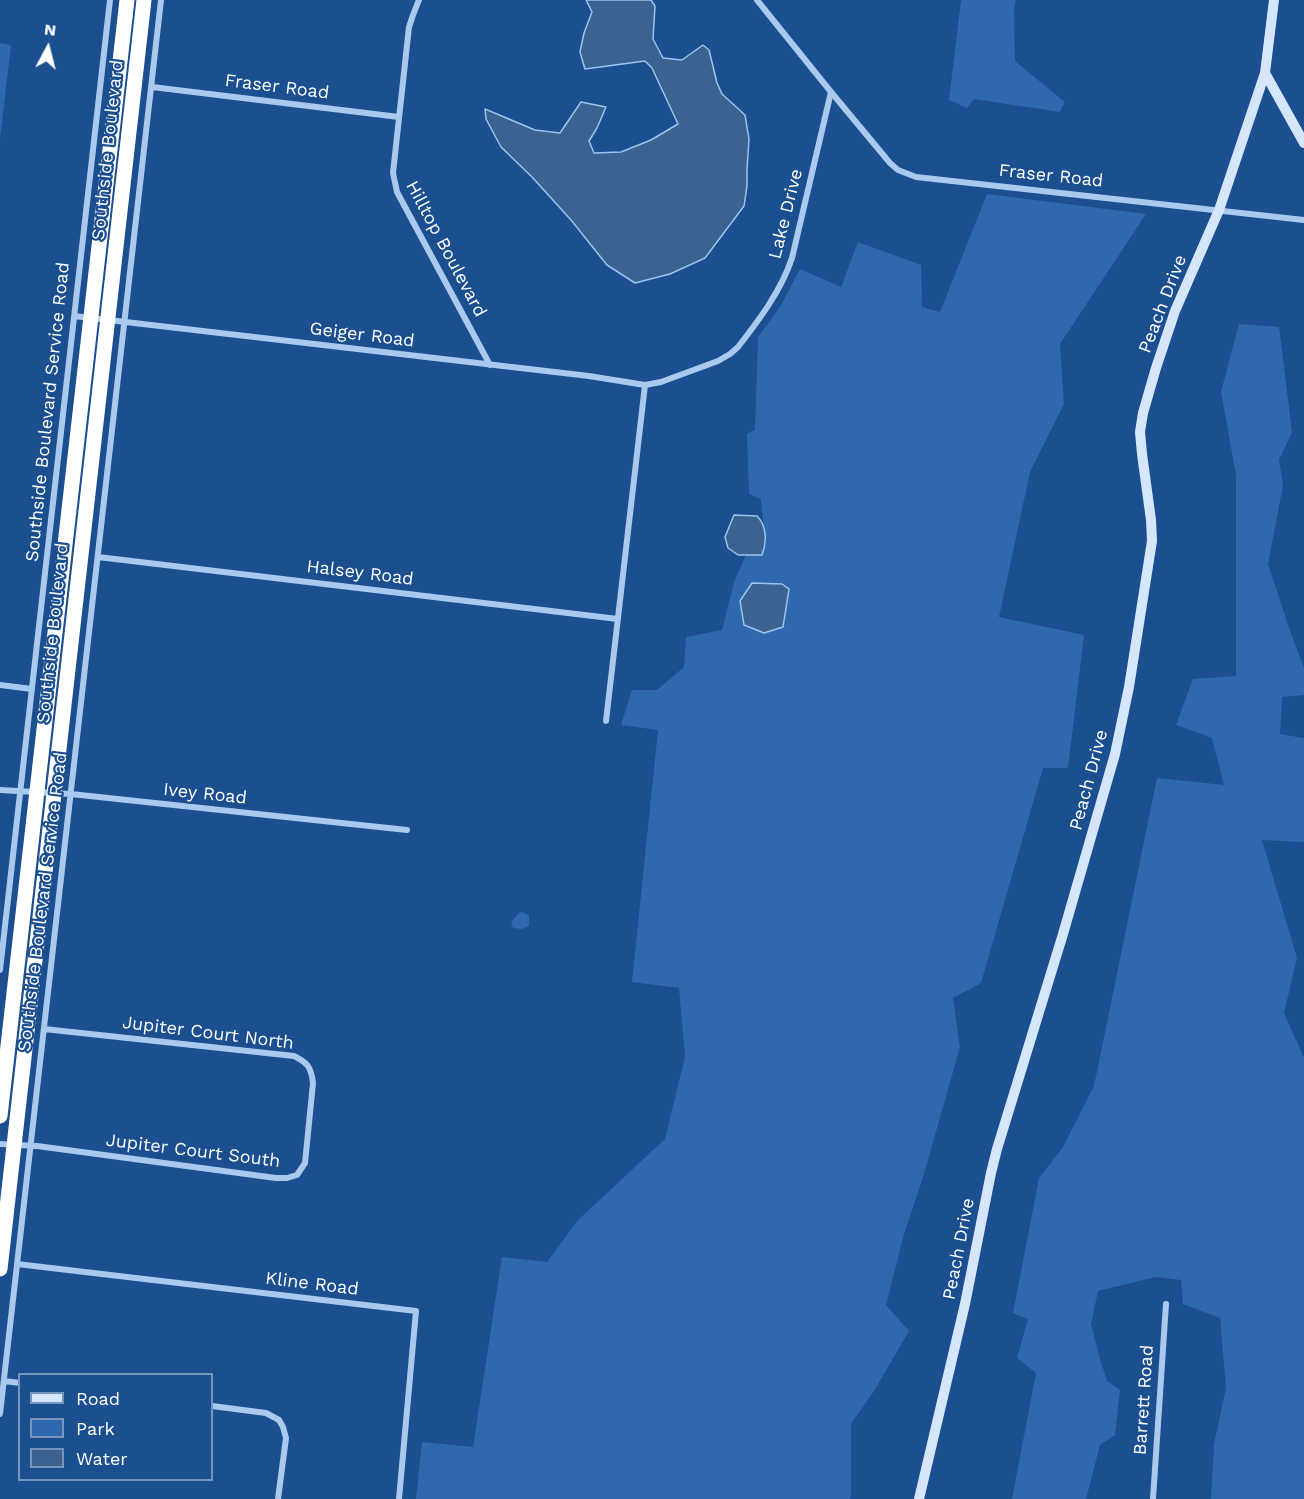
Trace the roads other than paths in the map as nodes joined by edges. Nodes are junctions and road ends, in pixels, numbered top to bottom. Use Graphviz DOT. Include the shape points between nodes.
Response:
graph roads {
  1 [pos="110,0"];
  2 [pos="127,0"];
  3 [pos="144,0"];
  4 [pos="161,0"];
  5 [pos="419,0"];
  6 [pos="757,0"];
  7 [pos="1274,0"];
  8 [pos="1265,73"];
  9 [pos="152,87"];
  10 [pos="831,92"];
  11 [pos="399,117"];
  12 [pos="1304,143"];
  13 [pos="1219,210"];
  14 [pos="1304,220"];
  15 [pos="74,316"];
  16 [pos="91,318"];
  17 [pos="108,320"];
  18 [pos="124,322"];
  19 [pos="490,365"];
  20 [pos="645,385"];
  21 [pos="98,557"];
  22 [pos="618,619"];
  23 [pos="0,685"];
  24 [pos="32,688"];
  25 [pos="606,721"];
  26 [pos="0,790"];
  27 [pos="20,791"];
  28 [pos="37,793"];
  29 [pos="54,794"];
  30 [pos="71,794"];
  31 [pos="407,830"];
  32 [pos="0,970"];
  33 [pos="44,1029"];
  34 [pos="0,1116"];
  35 [pos="309,1124"];
  36 [pos="7,1144"];
  37 [pos="31,1145"];
  38 [pos="17,1264"];
  39 [pos="0,1269"];
  40 [pos="1166,1304"];
  41 [pos="4,1381"];
  42 [pos="18,1383"];
  43 [pos="213,1406"];
  44 [pos="0,1413"];
  45 [pos="278,1499"];
  46 [pos="399,1499"];
  47 [pos="919,1499"];
  48 [pos="1153,1499"];
  1 -- 15 [label="street, Southside Boulevard Service Road"];
  2 -- 16 [label="highway, Southside Boulevard"];
  3 -- 17 [label="highway, Southside Boulevard"];
  4 -- 9 [label="street, Southside Boulevard Service Road"];
  5 -- 11 [label="street, Hilltop Boulevard" via="409,27"];
  6 -- 10 [label="street"];
  7 -- 8 [label="main road, Peach Drive"];
  8 -- 12 [label="main road"];
  8 -- 13 [label="main road, Peach Drive"];
  9 -- 11 [label="street, Fraser Road"];
  9 -- 18 [label="street, Southside Boulevard Service Road"];
  10 -- 13 [label="street, Fraser Road" via="890,163 907,174"];
  10 -- 20 [label="street, Lake Drive" via="792,258 779,288 730,354"];
  11 -- 19 [label="street, Hilltop Boulevard" via="393,173 397,192"];
  13 -- 14 [label="street, Fraser Road"];
  13 -- 47 [label="main road, Peach Drive" via="1175,311 1143,413 1140,432 1152,541 1126,704 1115,754 990,1173 965,1304"];
  15 -- 16 [label="street, Geiger Road"];
  15 -- 24 [label="street, Southside Boulevard Service Road"];
  16 -- 17 [label="street, Geiger Road"];
  16 -- 28 [label="highway, Southside Boulevard"];
  17 -- 18 [label="street, Geiger Road"];
  17 -- 29 [label="highway, Southside Boulevard"];
  18 -- 19 [label="street, Geiger Road"];
  18 -- 21 [label="street, Southside Boulevard Service Road"];
  19 -- 20 [label="street, Geiger Road"];
  20 -- 22 [label="street"];
  21 -- 22 [label="street, Halsey Road"];
  21 -- 30 [label="street, Southside Boulevard Service Road"];
  22 -- 25 [label="street"];
  23 -- 24 [label="street"];
  24 -- 27 [label="street, Southside Boulevard Service Road"];
  26 -- 27 [label="street, Ivey Road"];
  27 -- 28 [label="street, Ivey Road"];
  27 -- 32 [label="street, Southside Boulevard Service Road"];
  28 -- 29 [label="street, Ivey Road"];
  28 -- 34 [label="highway, Southside Boulevard"];
  29 -- 30 [label="street, Ivey Road"];
  29 -- 36 [label="highway, Southside Boulevard"];
  30 -- 31 [label="street, Ivey Road"];
  30 -- 33 [label="street, Southside Boulevard Service Road"];
  33 -- 35 [label="street, Jupiter Court North" via="294,1056 311,1071"];
  33 -- 37 [label="street, Southside Boulevard Service Road"];
  35 -- 37 [label="street, Jupiter Court South" via="305,1163 297,1175 287,1178"];
  36 -- 37 [label="street, Jupiter Court South"];
  36 -- 39 [label="highway, Southside Boulevard"];
  37 -- 38 [label="street, Southside Boulevard Service Road"];
  38 -- 41 [label="street, Southside Boulevard Service Road"];
  38 -- 46 [label="street, Kline Road" via="416,1311"];
  40 -- 48 [label="street, Barrett Road"];
  41 -- 42 [label="street"];
  41 -- 44 [label="street, Southside Boulevard Service Road"];
  43 -- 45 [label="street" via="266,1413 279,1420 286,1438"];
}
